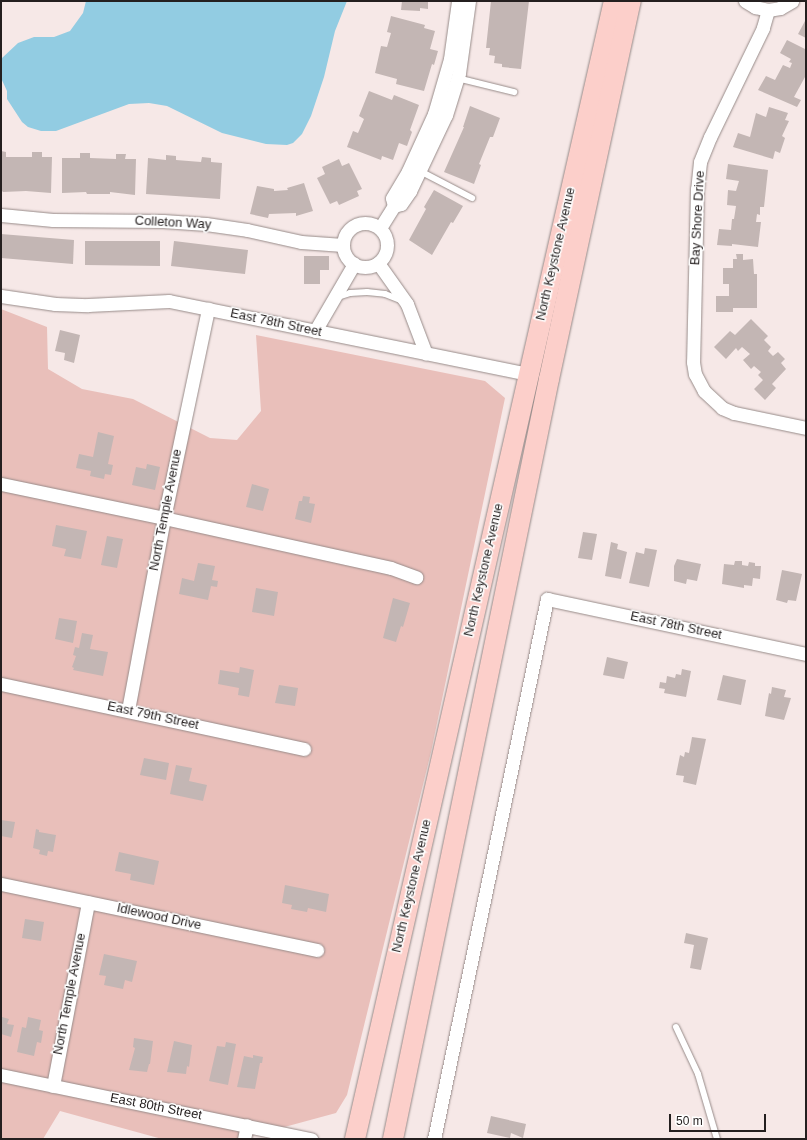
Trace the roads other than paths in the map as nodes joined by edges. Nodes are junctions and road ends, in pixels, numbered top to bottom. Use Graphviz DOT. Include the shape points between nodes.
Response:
graph roads {
  1 [pos="458,1"];
  2 [pos="469,1"];
  3 [pos="614,1"];
  4 [pos="631,1"];
  5 [pos="745,1"];
  6 [pos="792,1"];
  7 [pos="768,10"];
  8 [pos="451,77"];
  9 [pos="514,92"];
  10 [pos="415,169"];
  11 [pos="472,198"];
  12 [pos="1,215"];
  13 [pos="380,228"];
  14 [pos="343,246"];
  15 [pos="378,263"];
  16 [pos="354,264"];
  17 [pos="1,296"];
  18 [pos="333,299"];
  19 [pos="406,303"];
  20 [pos="208,310"];
  21 [pos="315,331"];
  22 [pos="426,354"];
  23 [pos="539,376"];
  24 [pos="806,428"];
  25 [pos="1,484"];
  26 [pos="164,518"];
  27 [pos="416,576"];
  28 [pos="806,654"];
  29 [pos="1,684"];
  30 [pos="128,710"];
  31 [pos="304,749"];
  32 [pos="1,884"];
  33 [pos="88,902"];
  34 [pos="317,950"];
  35 [pos="676,1027"];
  36 [pos="1,1075"];
  37 [pos="53,1086"];
  38 [pos="247,1125"];
  39 [pos="244,1139"];
  40 [pos="310,1139"];
  41 [pos="355,1139"];
  42 [pos="393,1139"];
  43 [pos="434,1139"];
  44 [pos="717,1139"];
  1 -- 8 [label="street" via="450,59"];
  2 -- 8 [label="street" via="466,33"];
  3 -- 23 [label="main road, North Keystone Avenue"];
  4 -- 23 [label="main road, North Keystone Avenue"];
  5 -- 7 [label="street"];
  6 -- 7 [label="street" via="785,6"];
  7 -- 24 [label="street, Bay Shore Drive" via="763,28 710,137 699,168 693,362 695,374 704,391 722,408 734,413"];
  8 -- 9 [label="lane"];
  8 -- 10 [label="street" via="434,114"];
  10 -- 11 [label="lane"];
  10 -- 13 [label="street" via="392,198 394,206"];
  12 -- 14 [label="street, Colleton Way" via="53,220 206,224 301,242"];
  13 -- 14 [label="street" via="368,223 357,224 345,236"];
  13 -- 15 [label="street" via="387,239 388,248 386,255"];
  14 -- 16 [label="street" via="345,255"];
  15 -- 16 [label="street" via="364,267"];
  15 -- 19 [label="street"];
  16 -- 18 [label="street"];
  17 -- 20 [label="street, East 78th Street" via="55,304 169,301"];
  18 -- 19 [label="lane" via="345,294 367,292 386,294"];
  18 -- 21 [label="street"];
  19 -- 22 [label="street"];
  20 -- 21 [label="street, East 78th Street"];
  20 -- 26 [label="street, North Temple Avenue"];
  21 -- 22 [label="street, East 78th Street"];
  22 -- 23 [label="street, East 78th Street"];
  23 -- 41 [label="main road, North Keystone Avenue"];
  23 -- 42 [label="main road, North Keystone Avenue"];
  25 -- 26 [label="street"];
  26 -- 27 [label="street" via="391,568"];
  26 -- 30 [label="street, North Temple Avenue"];
  28 -- 43 [label="street, East 78th Street" via="547,599"];
  29 -- 30 [label="street, East 79th Street"];
  30 -- 31 [label="street, East 79th Street"];
  32 -- 33 [label="street, Idlewood Drive"];
  33 -- 34 [label="street, Idlewood Drive"];
  33 -- 37 [label="street, North Temple Avenue"];
  35 -- 44 [label="lane" via="698,1074"];
  36 -- 37 [label="street, East 80th Street"];
  37 -- 38 [label="street, East 80th Street"];
  38 -- 39 [label="street"];
  38 -- 40 [label="street, East 80th Street"];
}
